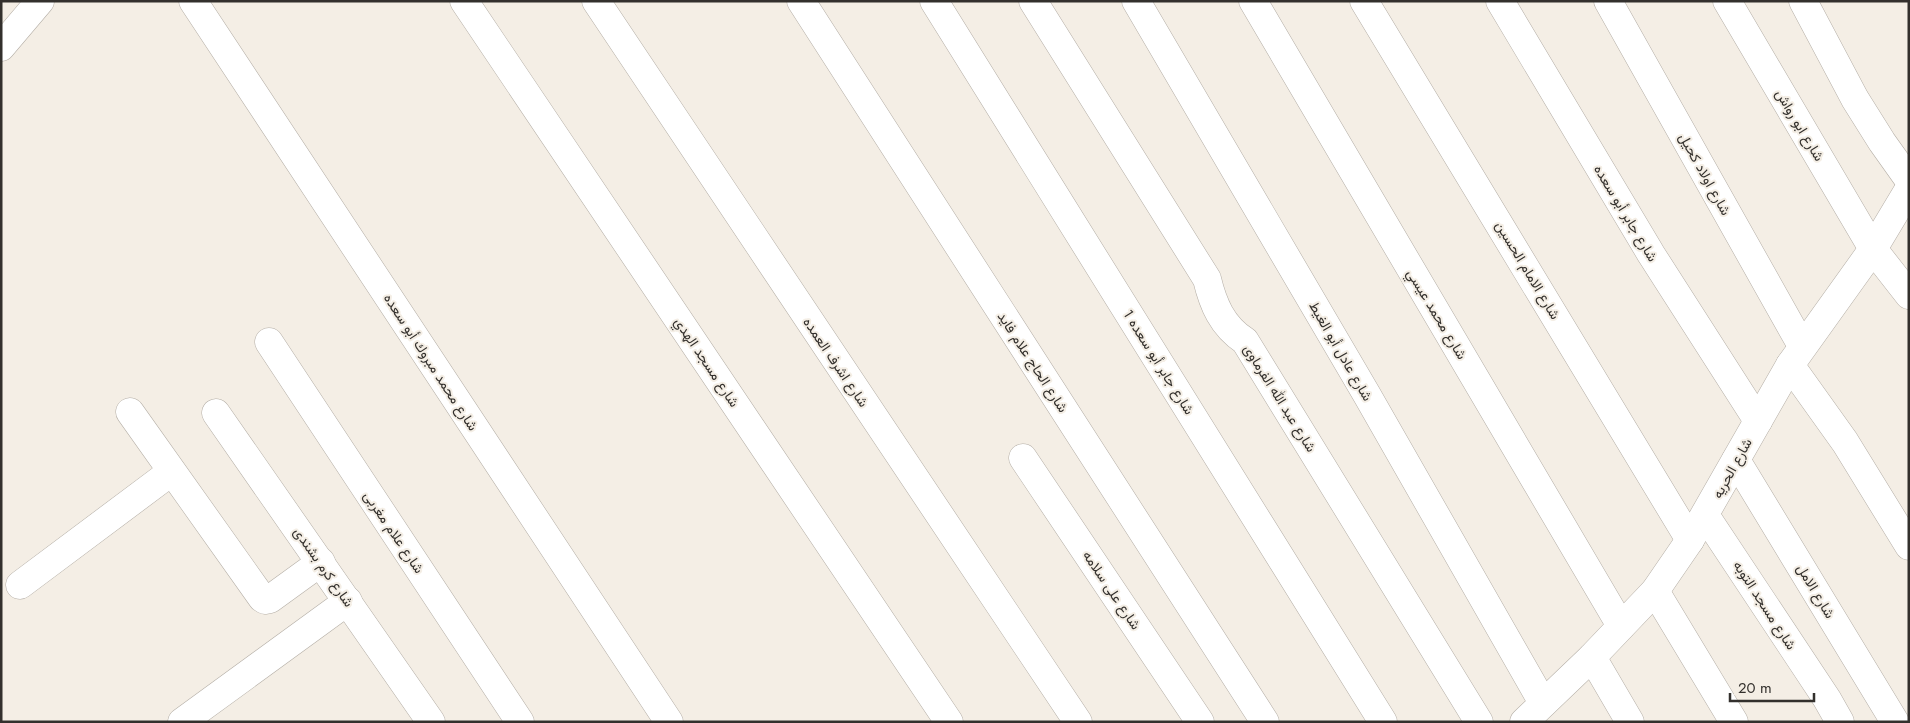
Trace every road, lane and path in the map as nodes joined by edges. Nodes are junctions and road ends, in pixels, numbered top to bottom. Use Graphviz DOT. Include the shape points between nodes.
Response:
graph roads {
  1 [pos="40,1"];
  2 [pos="193,1"];
  3 [pos="464,1"];
  4 [pos="596,1"];
  5 [pos="801,1"];
  6 [pos="934,1"];
  7 [pos="1033,1"];
  8 [pos="1136,1"];
  9 [pos="1253,1"];
  10 [pos="1364,1"];
  11 [pos="1500,1"];
  12 [pos="1608,1"];
  13 [pos="1727,1"];
  14 [pos="1803,1"];
  15 [pos="1,47"];
  16 [pos="1909,180"];
  17 [pos="1909,189"];
  18 [pos="1873,249"];
  19 [pos="1909,294"];
  20 [pos="268,342"];
  21 [pos="1796,356"];
  22 [pos="130,412"];
  23 [pos="216,413"];
  24 [pos="1758,421"];
  25 [pos="1023,458"];
  26 [pos="1736,460"];
  27 [pos="171,472"];
  28 [pos="1705,515"];
  29 [pos="1690,540"];
  30 [pos="1909,546"];
  31 [pos="321,562"];
  32 [pos="20,585"];
  33 [pos="1655,591"];
  34 [pos="348,601"];
  35 [pos="1622,626"];
  36 [pos="1592,657"];
  37 [pos="1533,712"];
  38 [pos="182,722"];
  39 [pos="431,722"];
  40 [pos="520,722"];
  41 [pos="669,722"];
  42 [pos="949,722"];
  43 [pos="1078,722"];
  44 [pos="1200,722"];
  45 [pos="1265,722"];
  46 [pos="1383,722"];
  47 [pos="1479,722"];
  48 [pos="1630,722"];
  49 [pos="1734,722"];
  50 [pos="1840,722"];
  51 [pos="1895,722"];
  1 -- 15 [label="street"];
  2 -- 41 [label="street, شارع محمد مبروك أبو سعده"];
  3 -- 42 [label="street, شارع مسجد الهدي"];
  4 -- 43 [label="street, شارع اشرف العمده"];
  5 -- 45 [label="street, شارع الحاج علام فايد"];
  6 -- 46 [label="street, شارع جابر أبو سعده 1"];
  7 -- 47 [label="street, شارع عبد الله الفرماوى" via="1207,279 1219,315 1230,330 1245,341"];
  8 -- 37 [label="street, شارع عادل أبو الغيط" via="1367,395"];
  9 -- 35 [label="street, شارع محمد عيسي"];
  10 -- 29 [label="street, شارع الامام الحسين"];
  11 -- 24 [label="street, شارع جابر أبو سعده" via="1651,254"];
  12 -- 21 [label="street, شارع اولاد كحيل"];
  13 -- 18 [label="street, شارع ابو رواش"];
  14 -- 16 [label="street" via="1855,99"];
  17 -- 18 [label="street, شارع الحريه"];
  18 -- 19 [label="street, شارع ابو رواش"];
  18 -- 21 [label="street, شارع الحريه"];
  20 -- 40 [label="street, شارع علام مغربى"];
  21 -- 24 [label="street, شارع الحريه"];
  21 -- 30 [label="street, شارع اولاد كحيل" via="1844,442"];
  22 -- 27 [label="street"];
  23 -- 31 [label="street, شارع كرم بشندى"];
  24 -- 26 [label="street, شارع الحريه"];
  25 -- 44 [label="street, شارع على سلامه"];
  26 -- 28 [label="street, شارع الحريه"];
  26 -- 51 [label="street, شارع الامل"];
  27 -- 31 [label="street" via="264,600"];
  27 -- 32 [label="street"];
  28 -- 29 [label="street, شارع الحريه"];
  28 -- 50 [label="street, شارع مسجد التوبه"];
  29 -- 33 [label="street, شارع الحريه"];
  31 -- 34 [label="street, شارع كرم بشندى"];
  33 -- 35 [label="street, شارع الحريه"];
  33 -- 49 [label="street"];
  34 -- 38 [label="street"];
  34 -- 39 [label="street, شارع كرم بشندى"];
  35 -- 36 [label="street, شارع الحريه"];
  36 -- 37 [label="street, شارع الحريه"];
  36 -- 48 [label="street"];
}
